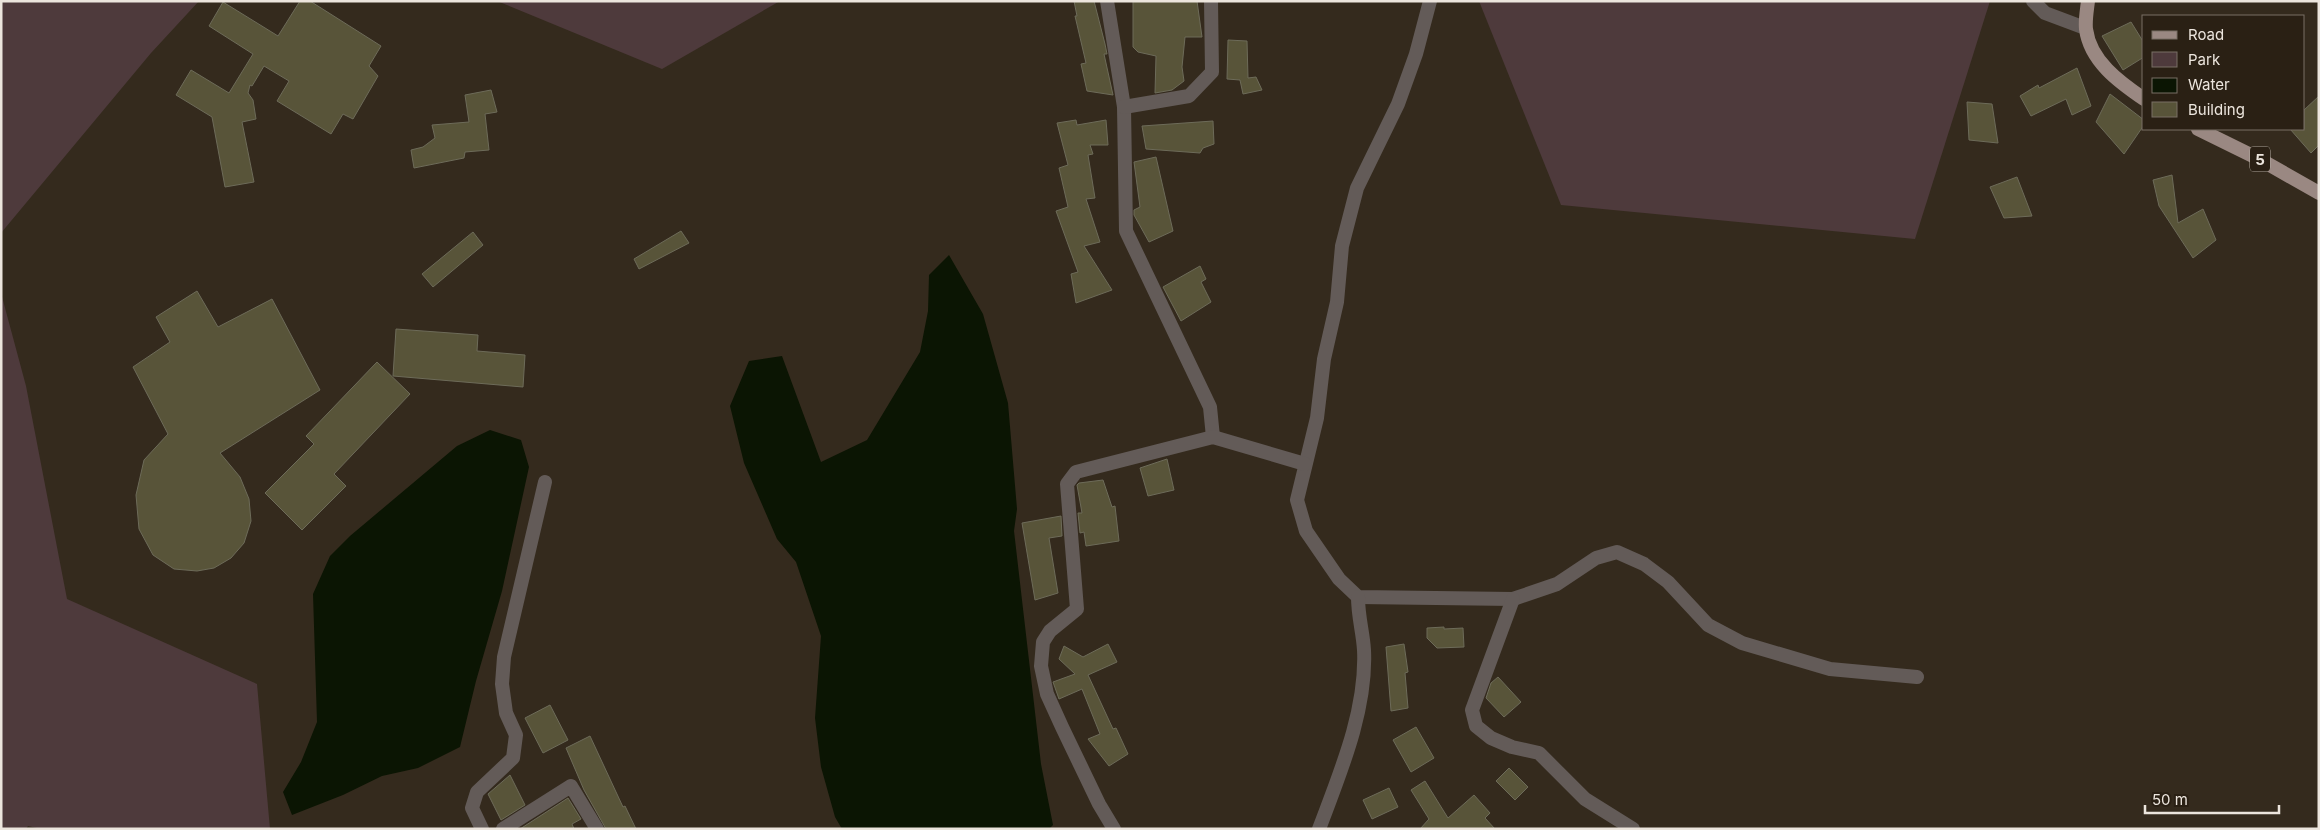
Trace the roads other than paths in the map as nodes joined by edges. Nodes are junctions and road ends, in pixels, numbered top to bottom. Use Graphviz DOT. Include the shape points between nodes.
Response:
graph roads {
  1 [pos="1107,1"];
  2 [pos="1211,1"];
  3 [pos="1430,1"];
  4 [pos="2032,1"];
  5 [pos="2088,1"];
  6 [pos="2085,28"];
  7 [pos="2142,97"];
  8 [pos="1124,107"];
  9 [pos="2200,130"];
  10 [pos="2319,193"];
  11 [pos="1213,437"];
  12 [pos="1305,464"];
  13 [pos="545,482"];
  14 [pos="1358,597"];
  15 [pos="1512,599"];
  16 [pos="1916,677"];
  17 [pos="482,829"];
  18 [pos="503,829"];
  19 [pos="598,829"];
  20 [pos="1114,829"];
  21 [pos="1319,829"];
  22 [pos="1633,829"];
  1 -- 8 [label="street"];
  2 -- 8 [label="street" via="1212,72 1189,96"];
  3 -- 12 [label="street" via="1398,104 1357,188 1342,246 1337,302 1324,359 1317,418"];
  4 -- 6 [label="street" via="2045,13"];
  5 -- 6 [label="main road"];
  6 -- 7 [label="main road" via="2090,46 2106,70"];
  8 -- 11 [label="street" via="1126,230 1210,407"];
  9 -- 10 [label="main road, 5"];
  11 -- 12 [label="street"];
  11 -- 20 [label="street" via="1076,472 1067,484 1077,609 1050,630 1043,642 1041,666 1047,694"];
  12 -- 14 [label="street" via="1297,500 1306,531 1339,579"];
  13 -- 17 [label="street" via="504,657 502,684 506,713 516,735 513,758 477,792 472,808"];
  14 -- 15 [label="street"];
  14 -- 21 [label="street" via="1364,650 1360,691 1350,746"];
  15 -- 16 [label="street" via="1557,584 1596,558 1617,552 1644,564 1668,582 1708,625 1742,643 1830,669"];
  15 -- 22 [label="street" via="1472,710 1476,726 1490,738 1539,753 1585,799"];
  18 -- 19 [label="street" via="571,786"];
}
